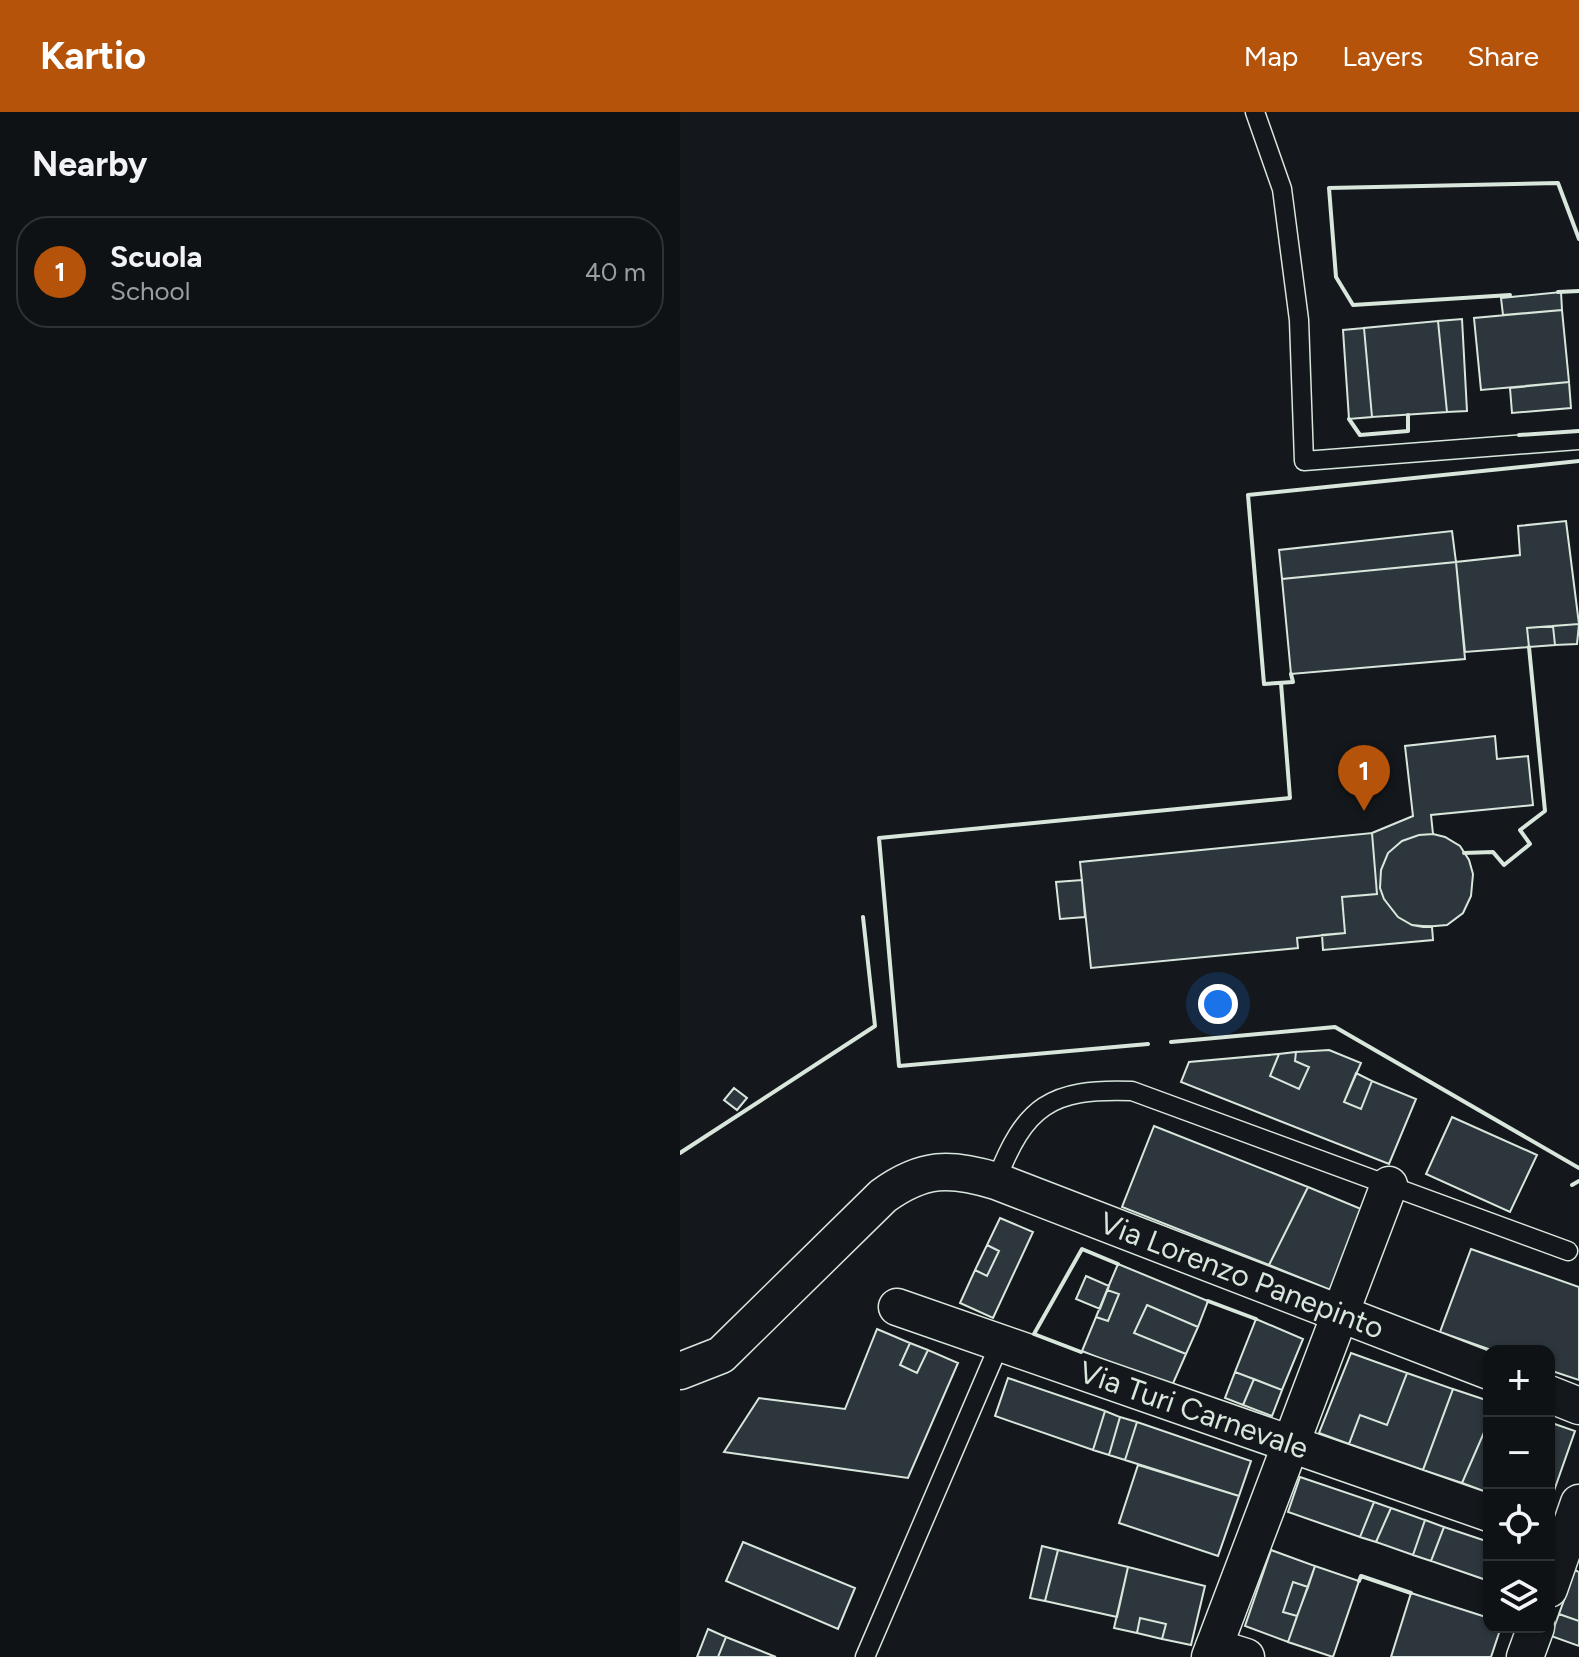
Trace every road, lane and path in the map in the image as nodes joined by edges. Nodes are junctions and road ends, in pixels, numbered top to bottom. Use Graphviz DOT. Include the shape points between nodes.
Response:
graph roads {
  1 [pos="1255,112"];
  2 [pos="1579,440"];
  3 [pos="996,1181"];
  4 [pos="1389,1185"];
  5 [pos="1568,1251"];
  6 [pos="897,1307"];
  7 [pos="1340,1313"];
  8 [pos="1000,1343"];
  9 [pos="1483,1369"];
  10 [pos="680,1371"];
  11 [pos="1555,1396"];
  12 [pos="1579,1406"];
  13 [pos="1291,1444"];
  14 [pos="1579,1503"];
  15 [pos="1483,1511"];
  16 [pos="1565,1540"];
  17 [pos="1555,1571"];
  18 [pos="1534,1633"];
  19 [pos="1224,1654"];
  20 [pos="865,1657"];
  21 [pos="1525,1657"];
  1 -- 2 [label="lane" via="1282,189 1299,320 1304,461"];
  3 -- 4 [label="lane" via="1010,1145 1030,1116 1059,1099 1095,1090 1132,1091"];
  3 -- 7 [label="street, Via Lorenzo Panepinto"];
  3 -- 10 [label="street, Via Lorenzo Panepinto" via="956,1171 916,1176 899,1184 721,1355"];
  4 -- 5 [label="lane"];
  4 -- 7 [label="street"];
  6 -- 8 [label="street, Via Turi Carnevale"];
  7 -- 9 [label="street, Via Lorenzo Panepinto"];
  7 -- 13 [label="street"];
  8 -- 13 [label="street, Via Turi Carnevale"];
  8 -- 20 [label="lane"];
  11 -- 12 [label="street"];
  13 -- 15 [label="street, Via Turi Carnevale"];
  13 -- 19 [label="street"];
  14 -- 16 [label="street"];
  16 -- 17 [label="street"];
  18 -- 21 [label="street"];
}
